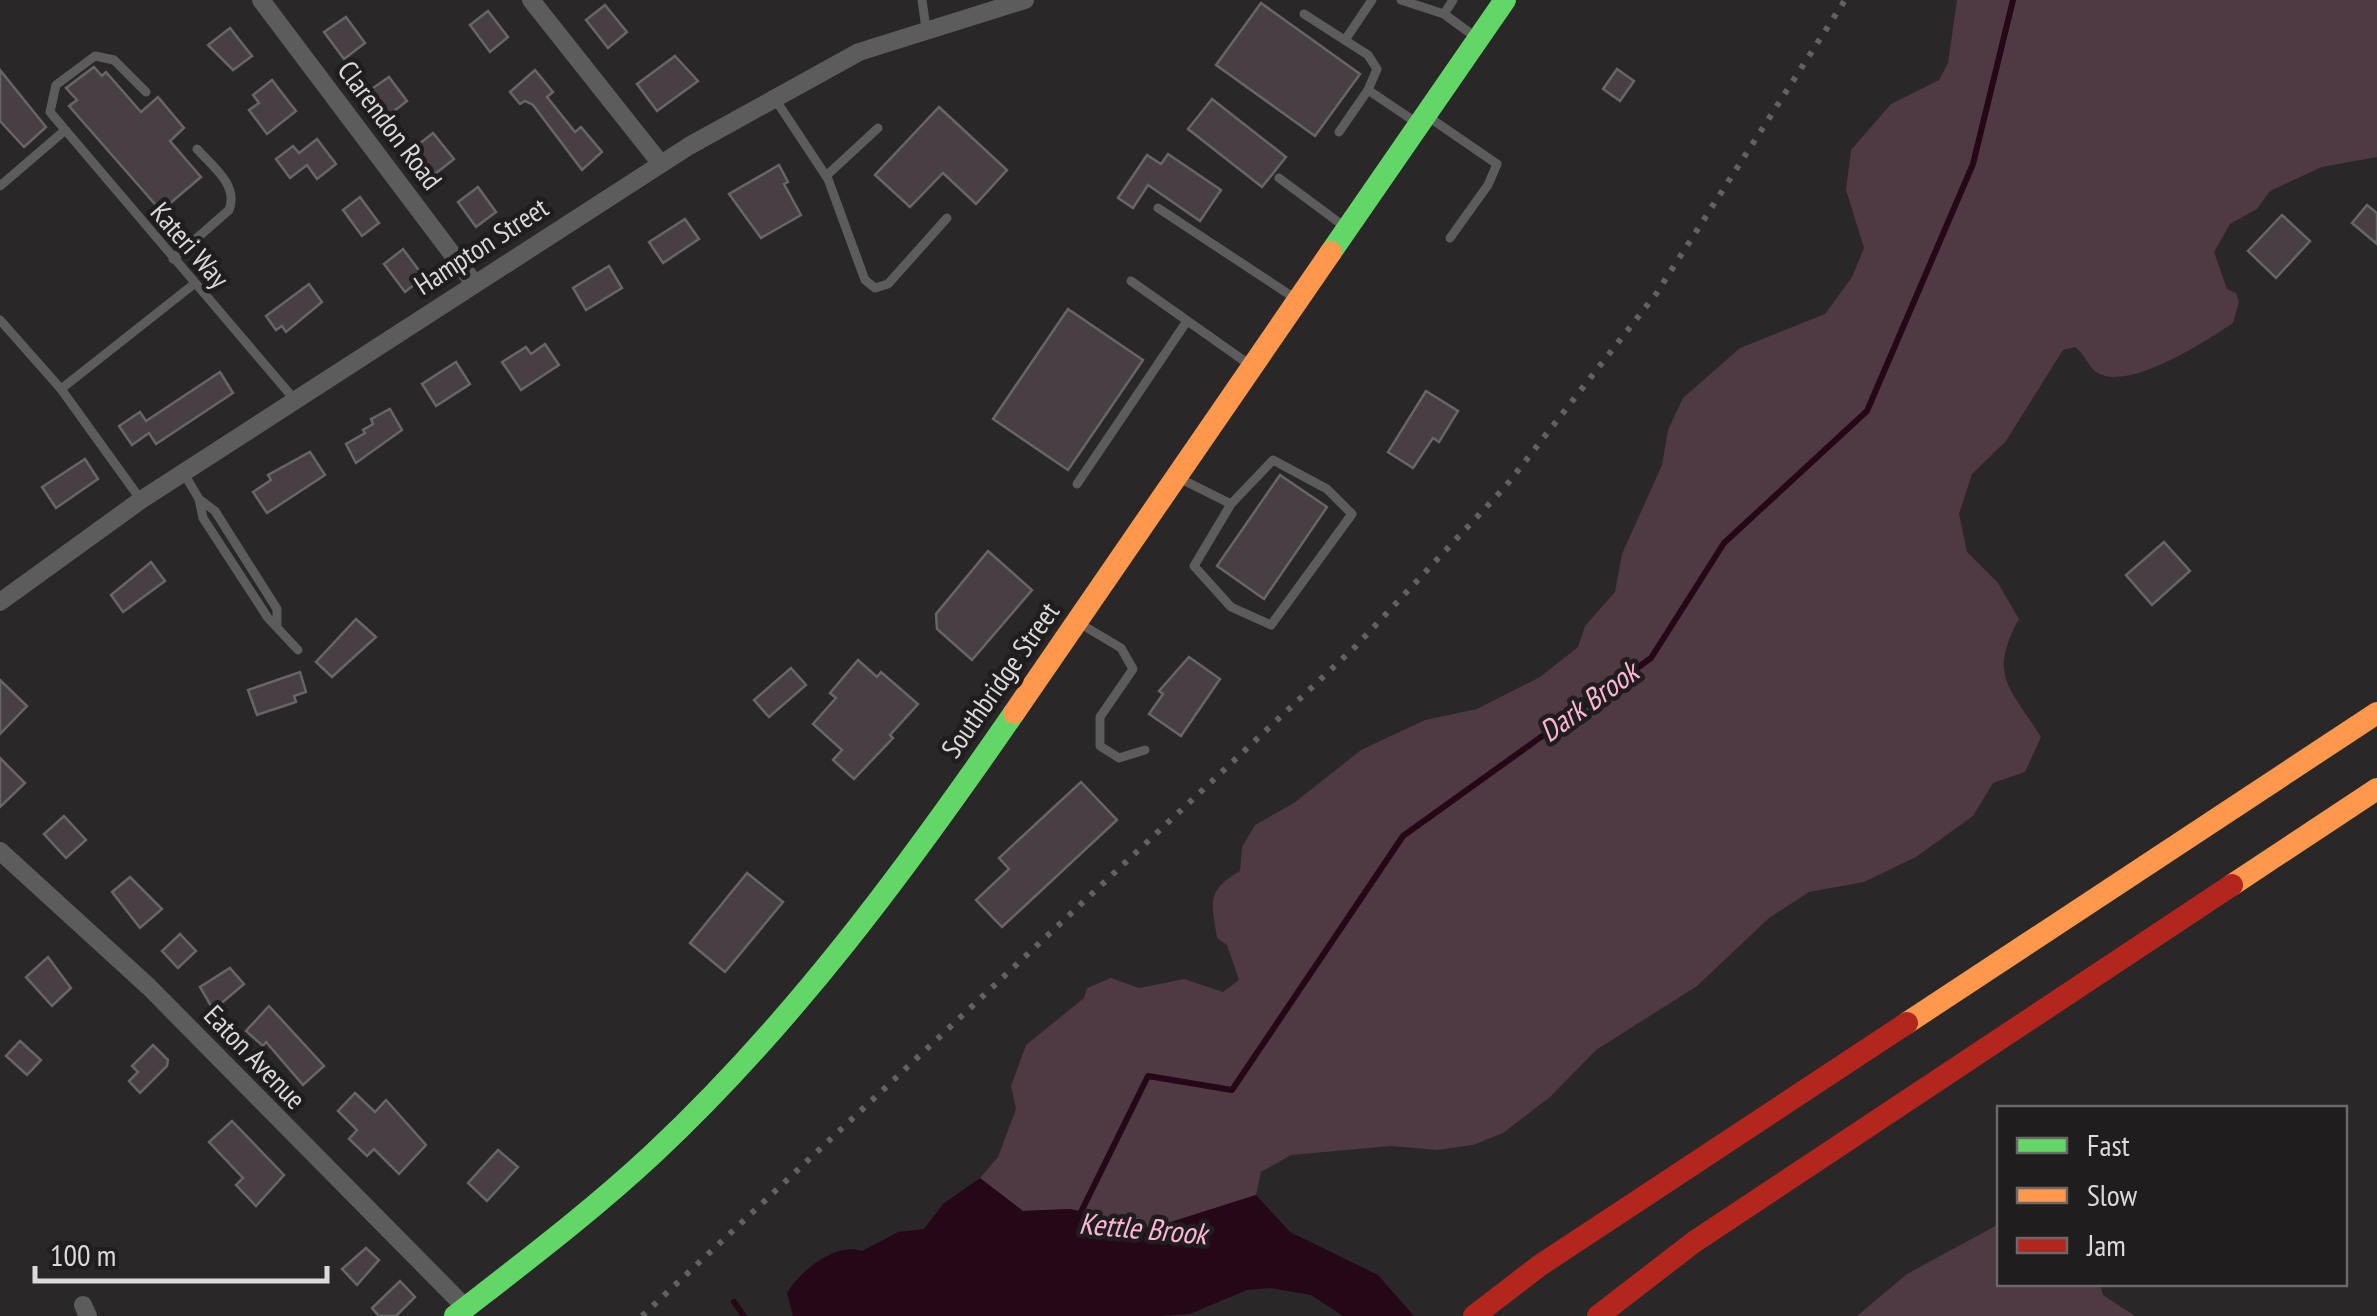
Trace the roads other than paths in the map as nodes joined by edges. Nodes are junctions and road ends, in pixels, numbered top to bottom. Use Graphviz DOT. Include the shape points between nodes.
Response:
graph roads {
  1 [pos="261,0"];
  2 [pos="532,0"];
  3 [pos="922,0"];
  4 [pos="1024,0"];
  5 [pos="1372,0"];
  6 [pos="1401,0"];
  7 [pos="1453,0"];
  8 [pos="1505,0"];
  9 [pos="1304,14"];
  10 [pos="1444,14"];
  11 [pos="926,28"];
  12 [pos="1478,39"];
  13 [pos="1345,40"];
  14 [pos="1368,90"];
  15 [pos="146,92"];
  16 [pos="773,97"];
  17 [pos="1422,120"];
  18 [pos="878,128"];
  19 [pos="63,132"];
  20 [pos="1339,132"];
  21 [pos="197,149"];
  22 [pos="661,164"];
  23 [pos="826,176"];
  24 [pos="1279,178"];
  25 [pos="0,186"];
  26 [pos="1158,208"];
  27 [pos="947,218"];
  28 [pos="1347,229"];
  29 [pos="1450,238"];
  30 [pos="173,259"];
  31 [pos="1131,281"];
  32 [pos="474,283"];
  33 [pos="194,284"];
  34 [pos="1298,300"];
  35 [pos="0,320"];
  36 [pos="1187,321"];
  37 [pos="1252,367"];
  38 [pos="61,389"];
  39 [pos="294,400"];
  40 [pos="183,472"];
  41 [pos="1176,477"];
  42 [pos="1077,484"];
  43 [pos="140,500"];
  44 [pos="1231,504"];
  45 [pos="0,602"];
  46 [pos="1076,622"];
  47 [pos="298,650"];
  48 [pos="2377,713"];
  49 [pos="1145,750"];
  50 [pos="2377,789"];
  51 [pos="0,851"];
  52 [pos="460,1312"];
  53 [pos="1474,1316"];
  54 [pos="1598,1316"];
  1 -- 32 [label="street, Clarendon Road"];
  2 -- 22 [label="street"];
  3 -- 11 [label="lane"];
  4 -- 11 [label="street, Hampton Street"];
  5 -- 13 [label="lane"];
  6 -- 10 [label="lane"];
  7 -- 10 [label="lane"];
  8 -- 12 [label="main road, Southbridge Street"];
  9 -- 13 [label="lane"];
  10 -- 12 [label="lane"];
  11 -- 16 [label="street, Hampton Street" via="859,52"];
  12 -- 17 [label="main road, Southbridge Street"];
  13 -- 14 [label="lane" via="1377,69"];
  14 -- 17 [label="lane"];
  14 -- 20 [label="lane"];
  15 -- 19 [label="lane, Kateri Way" via="114,60 95,56 56,86 50,100 52,120"];
  16 -- 22 [label="street, Hampton Street"];
  16 -- 23 [label="lane"];
  17 -- 28 [label="main road, Southbridge Street"];
  17 -- 29 [label="lane" via="1497,164"];
  18 -- 23 [label="lane"];
  19 -- 25 [label="lane"];
  19 -- 30 [label="lane, Kateri Way"];
  21 -- 30 [label="lane" via="234,199"];
  22 -- 32 [label="street, Hampton Street"];
  23 -- 27 [label="lane" via="866,280 875,288 888,284"];
  24 -- 28 [label="lane"];
  26 -- 34 [label="lane"];
  28 -- 34 [label="main road, Southbridge Street"];
  30 -- 33 [label="lane, Kateri Way"];
  31 -- 36 [label="lane"];
  32 -- 39 [label="street, Hampton Street"];
  33 -- 38 [label="lane"];
  33 -- 39 [label="lane, Kateri Way"];
  34 -- 37 [label="main road, Southbridge Street"];
  35 -- 38 [label="lane"];
  36 -- 37 [label="lane"];
  36 -- 42 [label="lane"];
  37 -- 41 [label="main road, Southbridge Street"];
  38 -- 43 [label="lane"];
  39 -- 40 [label="street, Hampton Street"];
  40 -- 43 [label="street, Hampton Street"];
  40 -- 47 [label="lane" via="215,511"];
  41 -- 44 [label="lane"];
  41 -- 46 [label="main road, Southbridge Street"];
  43 -- 45 [label="street, Hampton Street"];
  44 -- 44 [label="lane" via="1194,566 1231,607 1271,625 1352,514 1328,489 1273,460"];
  46 -- 49 [label="lane" via="1132,661 1133,670 1100,717 1100,746 1119,758"];
  46 -- 52 [label="main road, Southbridge Street" via="910,859 777,1026 667,1140 566,1231"];
  48 -- 53 [label="main road"];
  50 -- 54 [label="main road" via="1694,1242"];
  51 -- 52 [label="street, Eaton Avenue" via="149,987"];
}
